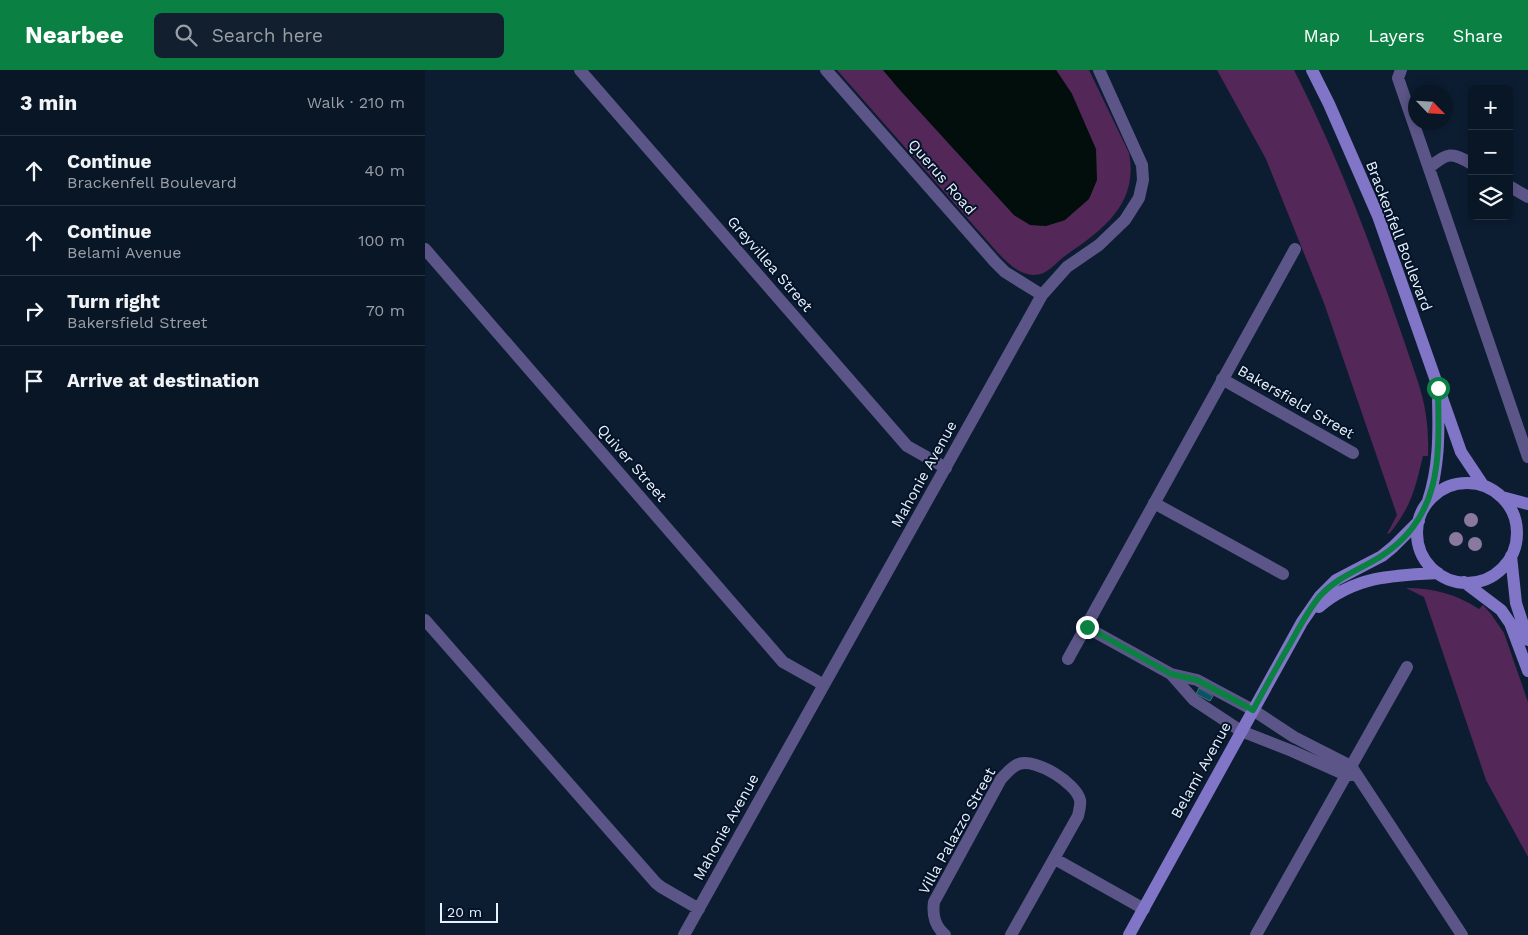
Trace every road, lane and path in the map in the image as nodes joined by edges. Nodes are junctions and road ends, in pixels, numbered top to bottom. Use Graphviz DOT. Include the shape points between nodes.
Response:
graph roads {
  1 [pos="580,70"];
  2 [pos="826,70"];
  3 [pos="1099,70"];
  4 [pos="1312,70"];
  5 [pos="1401,70"];
  6 [pos="1468,162"];
  7 [pos="1429,168"];
  8 [pos="1513,188"];
  9 [pos="1528,197"];
  10 [pos="425,249"];
  11 [pos="1295,249"];
  12 [pos="1042,295"];
  13 [pos="1222,379"];
  14 [pos="1438,388"];
  15 [pos="1353,453"];
  16 [pos="1528,457"];
  17 [pos="946,468"];
  18 [pos="1483,485"];
  19 [pos="1502,497"];
  20 [pos="1428,502"];
  21 [pos="1154,503"];
  22 [pos="1528,504"];
  23 [pos="1419,521"];
  24 [pos="1528,532"];
  25 [pos="1516,538"];
  26 [pos="1511,556"];
  27 [pos="1438,573"];
  28 [pos="1283,574"];
  29 [pos="1464,582"];
  30 [pos="425,620"];
  31 [pos="1302,622"];
  32 [pos="1087,627"];
  33 [pos="1528,640"];
  34 [pos="1067,659"];
  35 [pos="1407,667"];
  36 [pos="1528,671"];
  37 [pos="1171,674"];
  38 [pos="825,685"];
  39 [pos="1253,710"];
  40 [pos="1241,731"];
  41 [pos="1352,772"];
  42 [pos="1055,859"];
  43 [pos="1143,908"];
  44 [pos="699,909"];
  45 [pos="684,935"];
  46 [pos="945,935"];
  47 [pos="1011,935"];
  48 [pos="1129,935"];
  49 [pos="1256,935"];
  50 [pos="1462,935"];
  1 -- 17 [label="street, Greyvillea Street" via="907,446"];
  2 -- 12 [label="street, Querus Road" via="995,262"];
  3 -- 12 [label="street, Mahonie Avenue" via="1142,165 1139,198 1125,220 1099,245 1067,267"];
  4 -- 14 [label="street, Brackenfell Boulevard" via="1378,216"];
  5 -- 7 [label="street" via="1398,78"];
  6 -- 7 [label="street" via="1457,155 1448,156"];
  7 -- 16 [label="street"];
  8 -- 9 [label="street"];
  10 -- 38 [label="street, Quiver Street" via="783,662"];
  11 -- 13 [label="street, Bakersfield Street"];
  12 -- 17 [label="street, Mahonie Avenue"];
  13 -- 15 [label="street, Bakersfield Street"];
  13 -- 21 [label="street, Bakersfield Street"];
  14 -- 18 [label="street, Brackenfell Boulevard" via="1461,452"];
  14 -- 20 [label="street, Brackenfell Boulevard" via="1438,460"];
  17 -- 38 [label="street, Mahonie Avenue"];
  18 -- 19 [label="street"];
  18 -- 20 [label="street" via="1453,485"];
  19 -- 22 [label="street"];
  19 -- 25 [label="street" via="1512,512"];
  20 -- 23 [label="street"];
  21 -- 28 [label="street"];
  21 -- 32 [label="street, Bakersfield Street"];
  23 -- 27 [label="street" via="1420,550"];
  23 -- 31 [label="street, Belami Avenue" via="1382,556 1336,580"];
  24 -- 25 [label="street"];
  25 -- 26 [label="street"];
  26 -- 29 [label="street" via="1491,576"];
  26 -- 33 [label="street" via="1516,603"];
  27 -- 29 [label="street"];
  27 -- 31 [label="street, Belami Avenue" via="1392,575 1346,588"];
  29 -- 36 [label="street" via="1501,610 1510,623"];
  30 -- 44 [label="street" via="656,883"];
  31 -- 39 [label="street, Belami Avenue"];
  32 -- 34 [label="street, Bakersfield Street"];
  32 -- 37 [label="street"];
  35 -- 41 [label="street"];
  37 -- 39 [label="street" via="1197,680"];
  37 -- 40 [label="street" via="1194,700"];
  38 -- 44 [label="street, Mahonie Avenue"];
  39 -- 40 [label="street, Belami Avenue"];
  39 -- 41 [label="street"];
  40 -- 41 [label="street"];
  40 -- 43 [label="street, Belami Avenue"];
  41 -- 49 [label="street"];
  41 -- 50 [label="street"];
  42 -- 43 [label="street"];
  42 -- 46 [label="street, Villa Palazzo Street" via="1078,816 1081,802 1076,790 1065,780 1030,763 1019,764 1001,779 934,902 932,913"];
  42 -- 47 [label="street, Villa Palazzo Street"];
  43 -- 48 [label="street, Belami Avenue"];
  44 -- 45 [label="street, Mahonie Avenue"];
}
